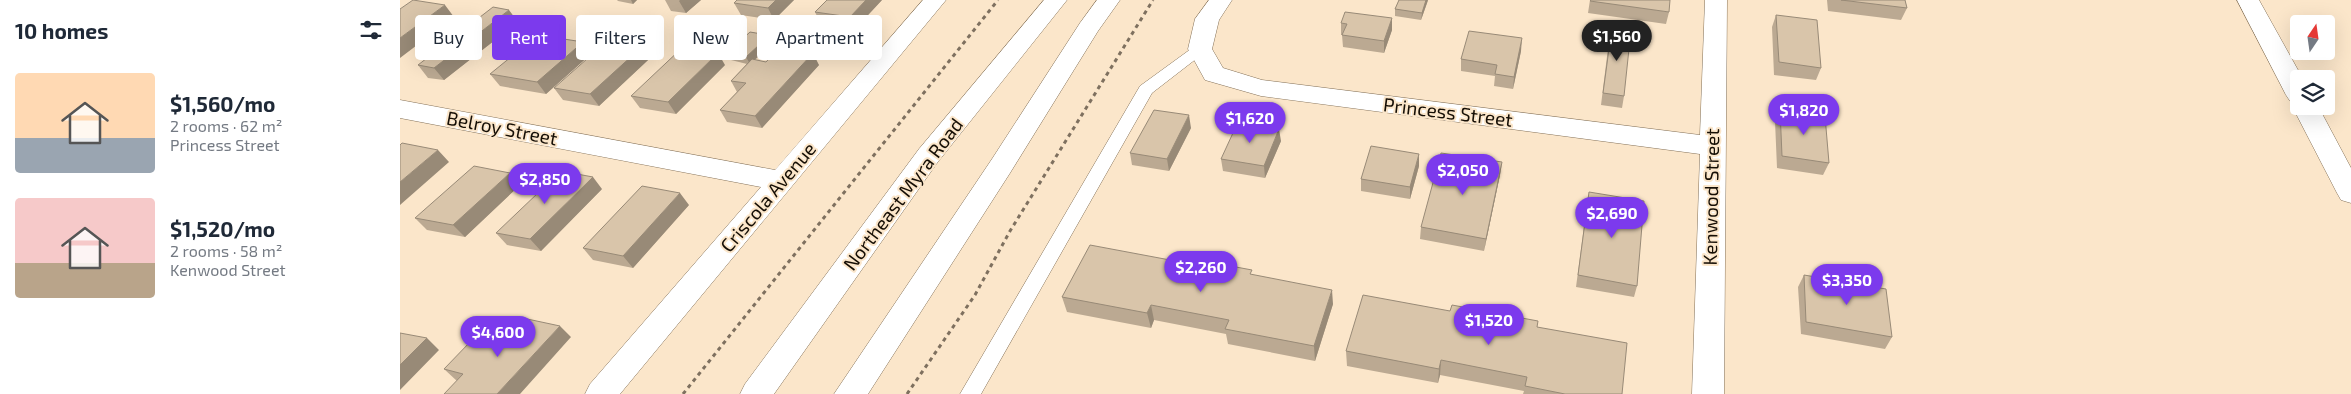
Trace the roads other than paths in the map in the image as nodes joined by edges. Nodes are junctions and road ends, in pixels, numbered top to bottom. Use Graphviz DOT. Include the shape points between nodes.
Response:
graph roads {
  1 [pos="935,0"];
  2 [pos="1056,0"];
  3 [pos="1109,0"];
  4 [pos="1220,0"];
  5 [pos="1716,0"];
  6 [pos="2248,0"];
  7 [pos="1200,49"];
  8 [pos="2290,78"];
  9 [pos="400,109"];
  10 [pos="2310,115"];
  11 [pos="1712,146"];
  12 [pos="782,181"];
  13 [pos="2351,193"];
  14 [pos="601,394"];
  15 [pos="756,394"];
  16 [pos="850,394"];
  17 [pos="970,394"];
  18 [pos="1708,394"];
  1 -- 12 [label="main road, Criscola Avenue"];
  2 -- 15 [label="main road, Northeast Myra Road" via="928,156"];
  3 -- 16 [label="main road"];
  4 -- 7 [label="main road" via="1207,19"];
  5 -- 11 [label="main road, Kenwood Street"];
  6 -- 8 [label="main road"];
  7 -- 11 [label="main road, Princess Street" via="1214,74 1261,88"];
  7 -- 17 [label="lane" via="1146,90"];
  9 -- 12 [label="main road, Belroy Street"];
  10 -- 13 [label="main road"];
  11 -- 18 [label="main road, Kenwood Street"];
  12 -- 14 [label="main road, Criscola Avenue"];
}
